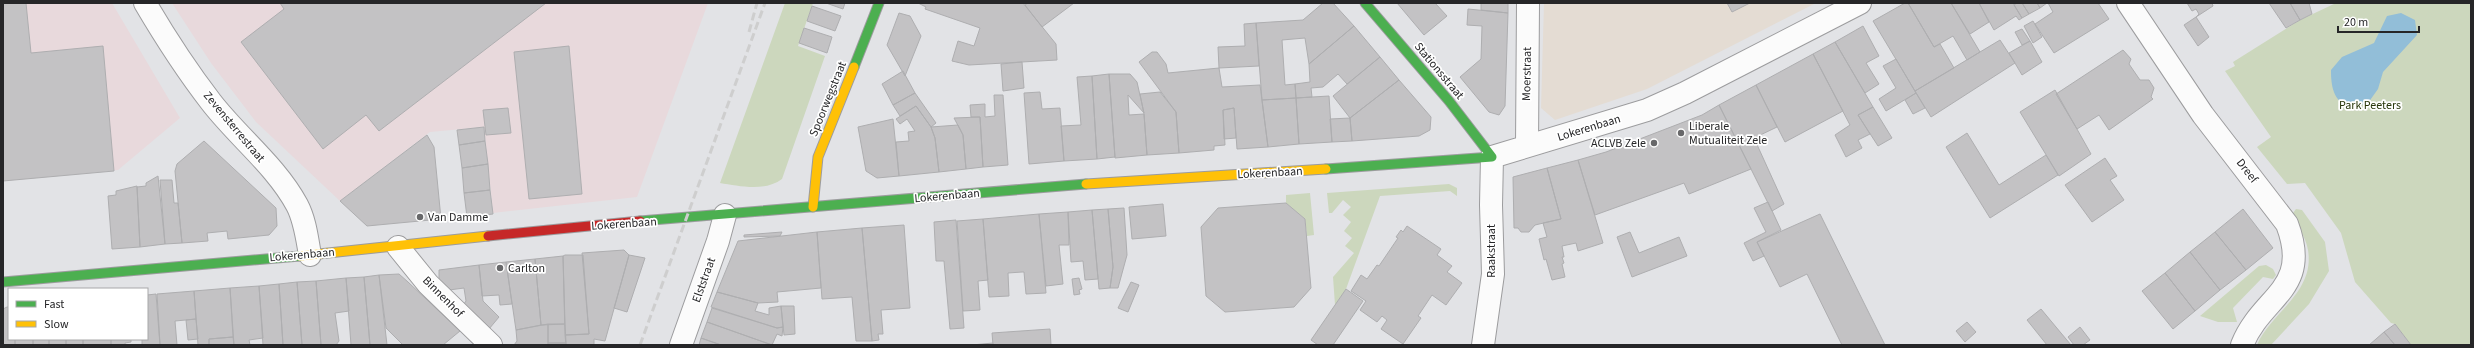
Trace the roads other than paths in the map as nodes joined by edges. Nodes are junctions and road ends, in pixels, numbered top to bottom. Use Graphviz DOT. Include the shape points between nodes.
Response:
graph roads {
  1 [pos="146,3"];
  2 [pos="879,3"];
  3 [pos="1365,3"];
  4 [pos="1528,3"];
  5 [pos="1860,3"];
  6 [pos="2128,3"];
  7 [pos="1527,145"];
  8 [pos="1492,157"];
  9 [pos="813,207"];
  10 [pos="725,215"];
  11 [pos="398,246"];
  12 [pos="310,255"];
  13 [pos="3,282"];
  14 [pos="491,345"];
  15 [pos="681,345"];
  16 [pos="1483,345"];
  17 [pos="2242,345"];
  1 -- 12 [label="street, Zevensterrestraat" via="163,34 211,102 283,183 297,205"];
  2 -- 9 [label="street, Spoorwegstraat" via="818,157"];
  3 -- 8 [label="street, Stationsstraat" via="1449,101"];
  4 -- 7 [label="street, Moerstraat"];
  5 -- 7 [label="street, Lokerenbaan" via="1654,107"];
  6 -- 17 [label="street, Dreef" via="2203,115 2287,224 2291,236 2295,256 2293,274 2274,300 2251,324"];
  7 -- 8 [label="street, Lokerenbaan"];
  8 -- 9 [label="street, Lokerenbaan" via="1407,165 1076,185"];
  8 -- 16 [label="street, Raakstraat" via="1493,274"];
  9 -- 10 [label="street, Lokerenbaan"];
  10 -- 11 [label="street, Lokerenbaan" via="544,230"];
  10 -- 15 [label="street, Elststraat"];
  11 -- 12 [label="street, Lokerenbaan"];
  11 -- 14 [label="street, Binnenhof" via="428,284"];
  12 -- 13 [label="street, Lokerenbaan"];
}
